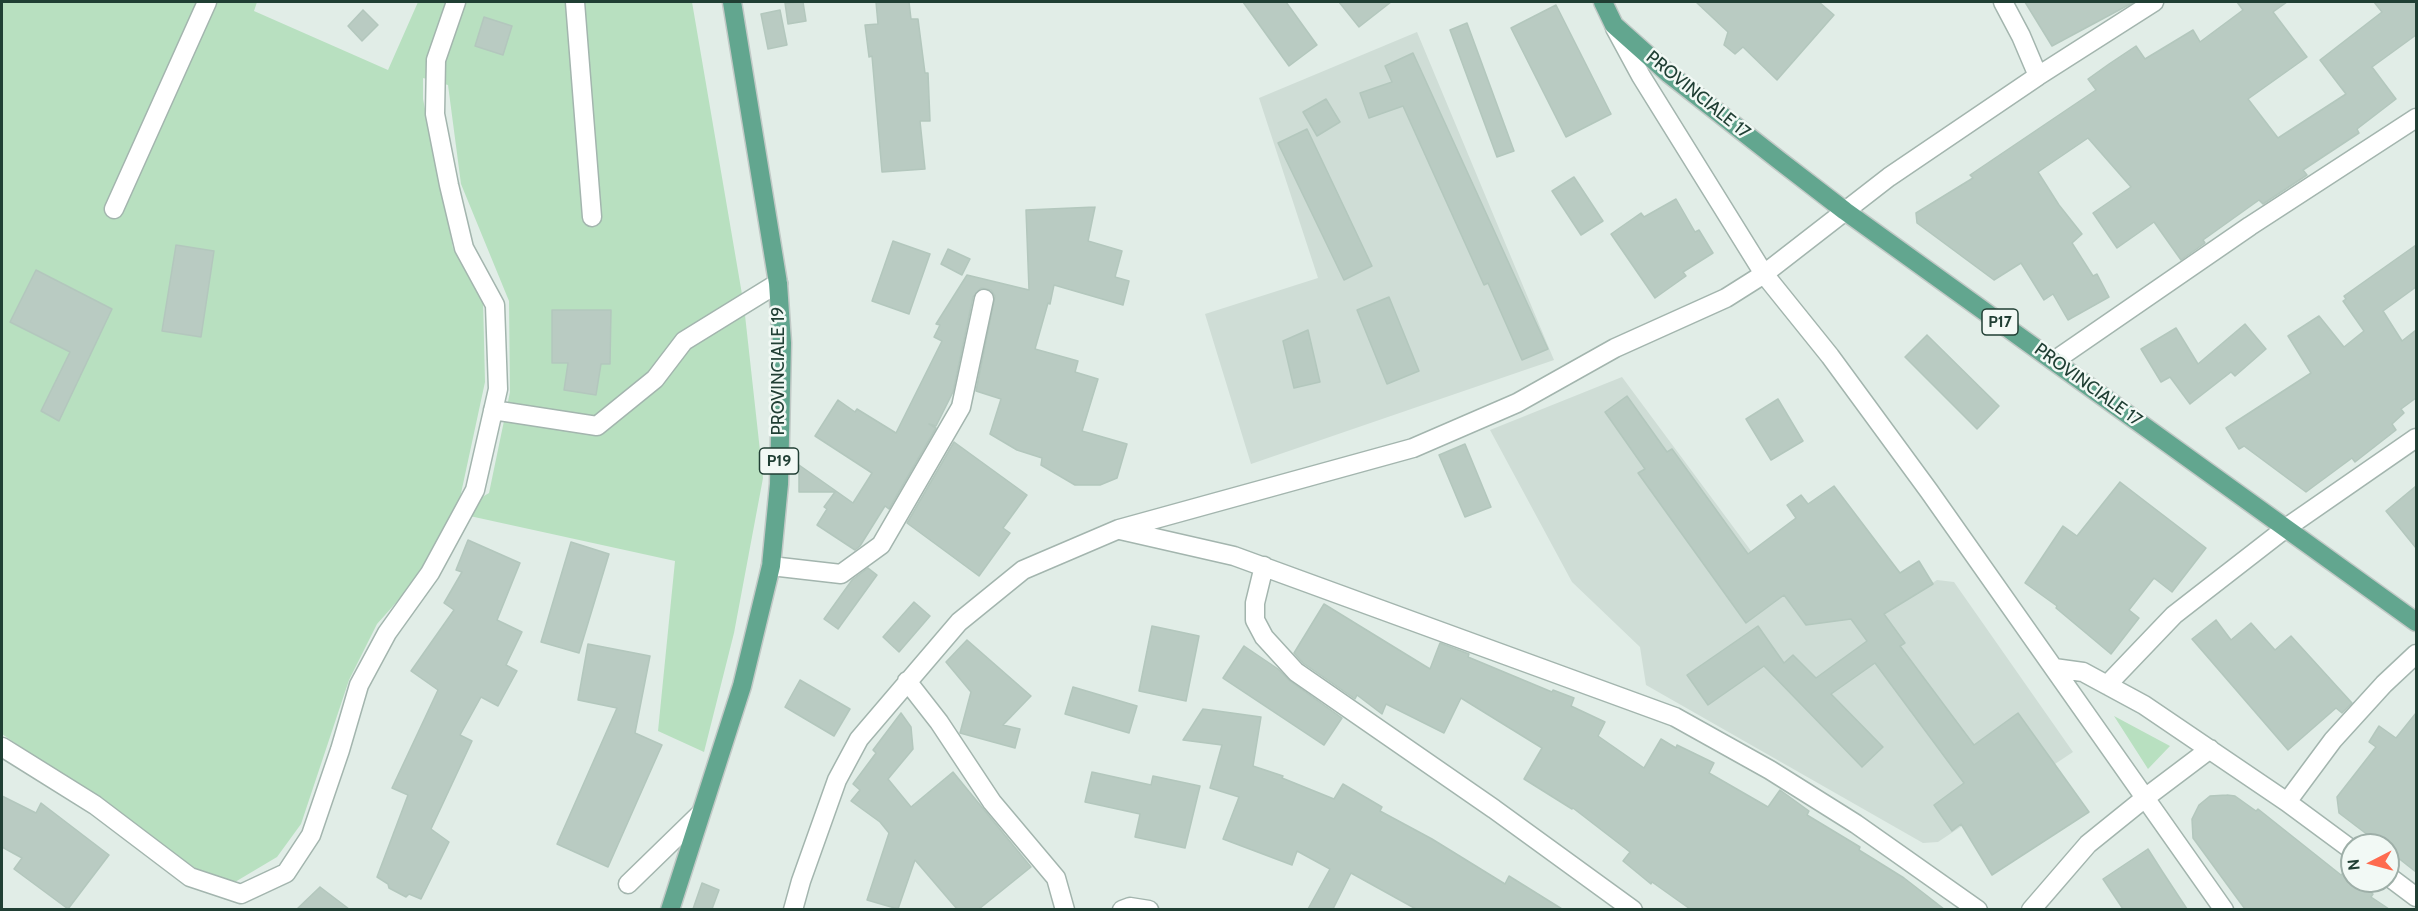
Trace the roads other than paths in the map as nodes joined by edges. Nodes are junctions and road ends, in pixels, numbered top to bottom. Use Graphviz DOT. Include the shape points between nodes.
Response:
graph roads {
  1 [pos="207,2"];
  2 [pos="456,2"];
  3 [pos="575,2"];
  4 [pos="732,2"];
  5 [pos="1603,2"];
  6 [pos="2003,2"];
  7 [pos="2154,2"];
  8 [pos="1614,25"];
  9 [pos="2038,76"];
  10 [pos="2416,118"];
  11 [pos="114,209"];
  12 [pos="1845,211"];
  13 [pos="592,217"];
  14 [pos="1764,274"];
  15 [pos="778,283"];
  16 [pos="984,299"];
  17 [pos="2054,360"];
  18 [pos="493,410"];
  19 [pos="2416,438"];
  20 [pos="2286,528"];
  21 [pos="1119,529"];
  22 [pos="771,566"];
  23 [pos="1264,566"];
  24 [pos="2416,622"];
  25 [pos="2416,654"];
  26 [pos="2054,668"];
  27 [pos="907,681"];
  28 [pos="2107,685"];
  29 [pos="2,747"];
  30 [pos="2210,750"];
  31 [pos="2145,798"];
  32 [pos="2287,802"];
  33 [pos="700,814"];
  34 [pos="2340,841"];
  35 [pos="628,884"];
  36 [pos="2400,885"];
  37 [pos="2416,897"];
  38 [pos="670,909"];
  39 [pos="793,909"];
  40 [pos="1065,909"];
  41 [pos="1122,909"];
  42 [pos="1149,909"];
  43 [pos="1633,909"];
  44 [pos="1978,909"];
  45 [pos="2031,909"];
  46 [pos="2224,909"];
  1 -- 11 [label="street"];
  2 -- 18 [label="street" via="436,60 435,114 464,248 495,305 498,389"];
  3 -- 13 [label="street"];
  4 -- 15 [label="main road, PROVINCIALE 19 / P19"];
  5 -- 8 [label="main road, PROVINCIALE 17 / P17"];
  6 -- 9 [label="street"];
  7 -- 9 [label="street"];
  8 -- 12 [label="main road, PROVINCIALE 17 / P17" via="1668,74"];
  8 -- 14 [label="street" via="1641,76"];
  9 -- 12 [label="street"];
  10 -- 17 [label="street"];
  12 -- 14 [label="street"];
  12 -- 17 [label="main road, PROVINCIALE 17 / P17"];
  14 -- 21 [label="street" via="1726,298 1616,348 1517,403 1413,448"];
  14 -- 26 [label="street" via="1830,356"];
  15 -- 18 [label="street" via="684,341 655,379 597,426"];
  15 -- 22 [label="main road, PROVINCIALE 19 / P19" via="782,343 779,484"];
  16 -- 22 [label="street" via="961,407 881,545 842,574"];
  17 -- 20 [label="main road, PROVINCIALE 17 / P17"];
  18 -- 29 [label="street" via="475,490 430,573 387,633 359,685 311,834 286,873 241,894 190,877 95,805"];
  19 -- 20 [label="street"];
  20 -- 24 [label="main road, PROVINCIALE 17 / P17"];
  20 -- 28 [label="street" via="2174,615"];
  21 -- 23 [label="street"];
  21 -- 27 [label="street" via="1023,570 959,621"];
  22 -- 33 [label="main road, PROVINCIALE 19 / P19" via="742,686"];
  23 -- 43 [label="street" via="1255,620 1264,637 1296,672"];
  23 -- 44 [label="street" via="1675,717 1856,824"];
  25 -- 32 [label="street" via="2333,740"];
  26 -- 28 [label="street" via="2083,672"];
  26 -- 31 [label="street"];
  27 -- 39 [label="street" via="859,739 837,780"];
  27 -- 40 [label="street" via="992,802 1056,878"];
  28 -- 30 [label="street"];
  30 -- 31 [label="street"];
  30 -- 32 [label="street"];
  31 -- 45 [label="street" via="2088,844"];
  31 -- 46 [label="street"];
  32 -- 34 [label="street"];
  33 -- 35 [label="street"];
  33 -- 38 [label="main road, PROVINCIALE 19 / P19"];
  36 -- 37 [label="street"];
  41 -- 42 [label="street"];
}
